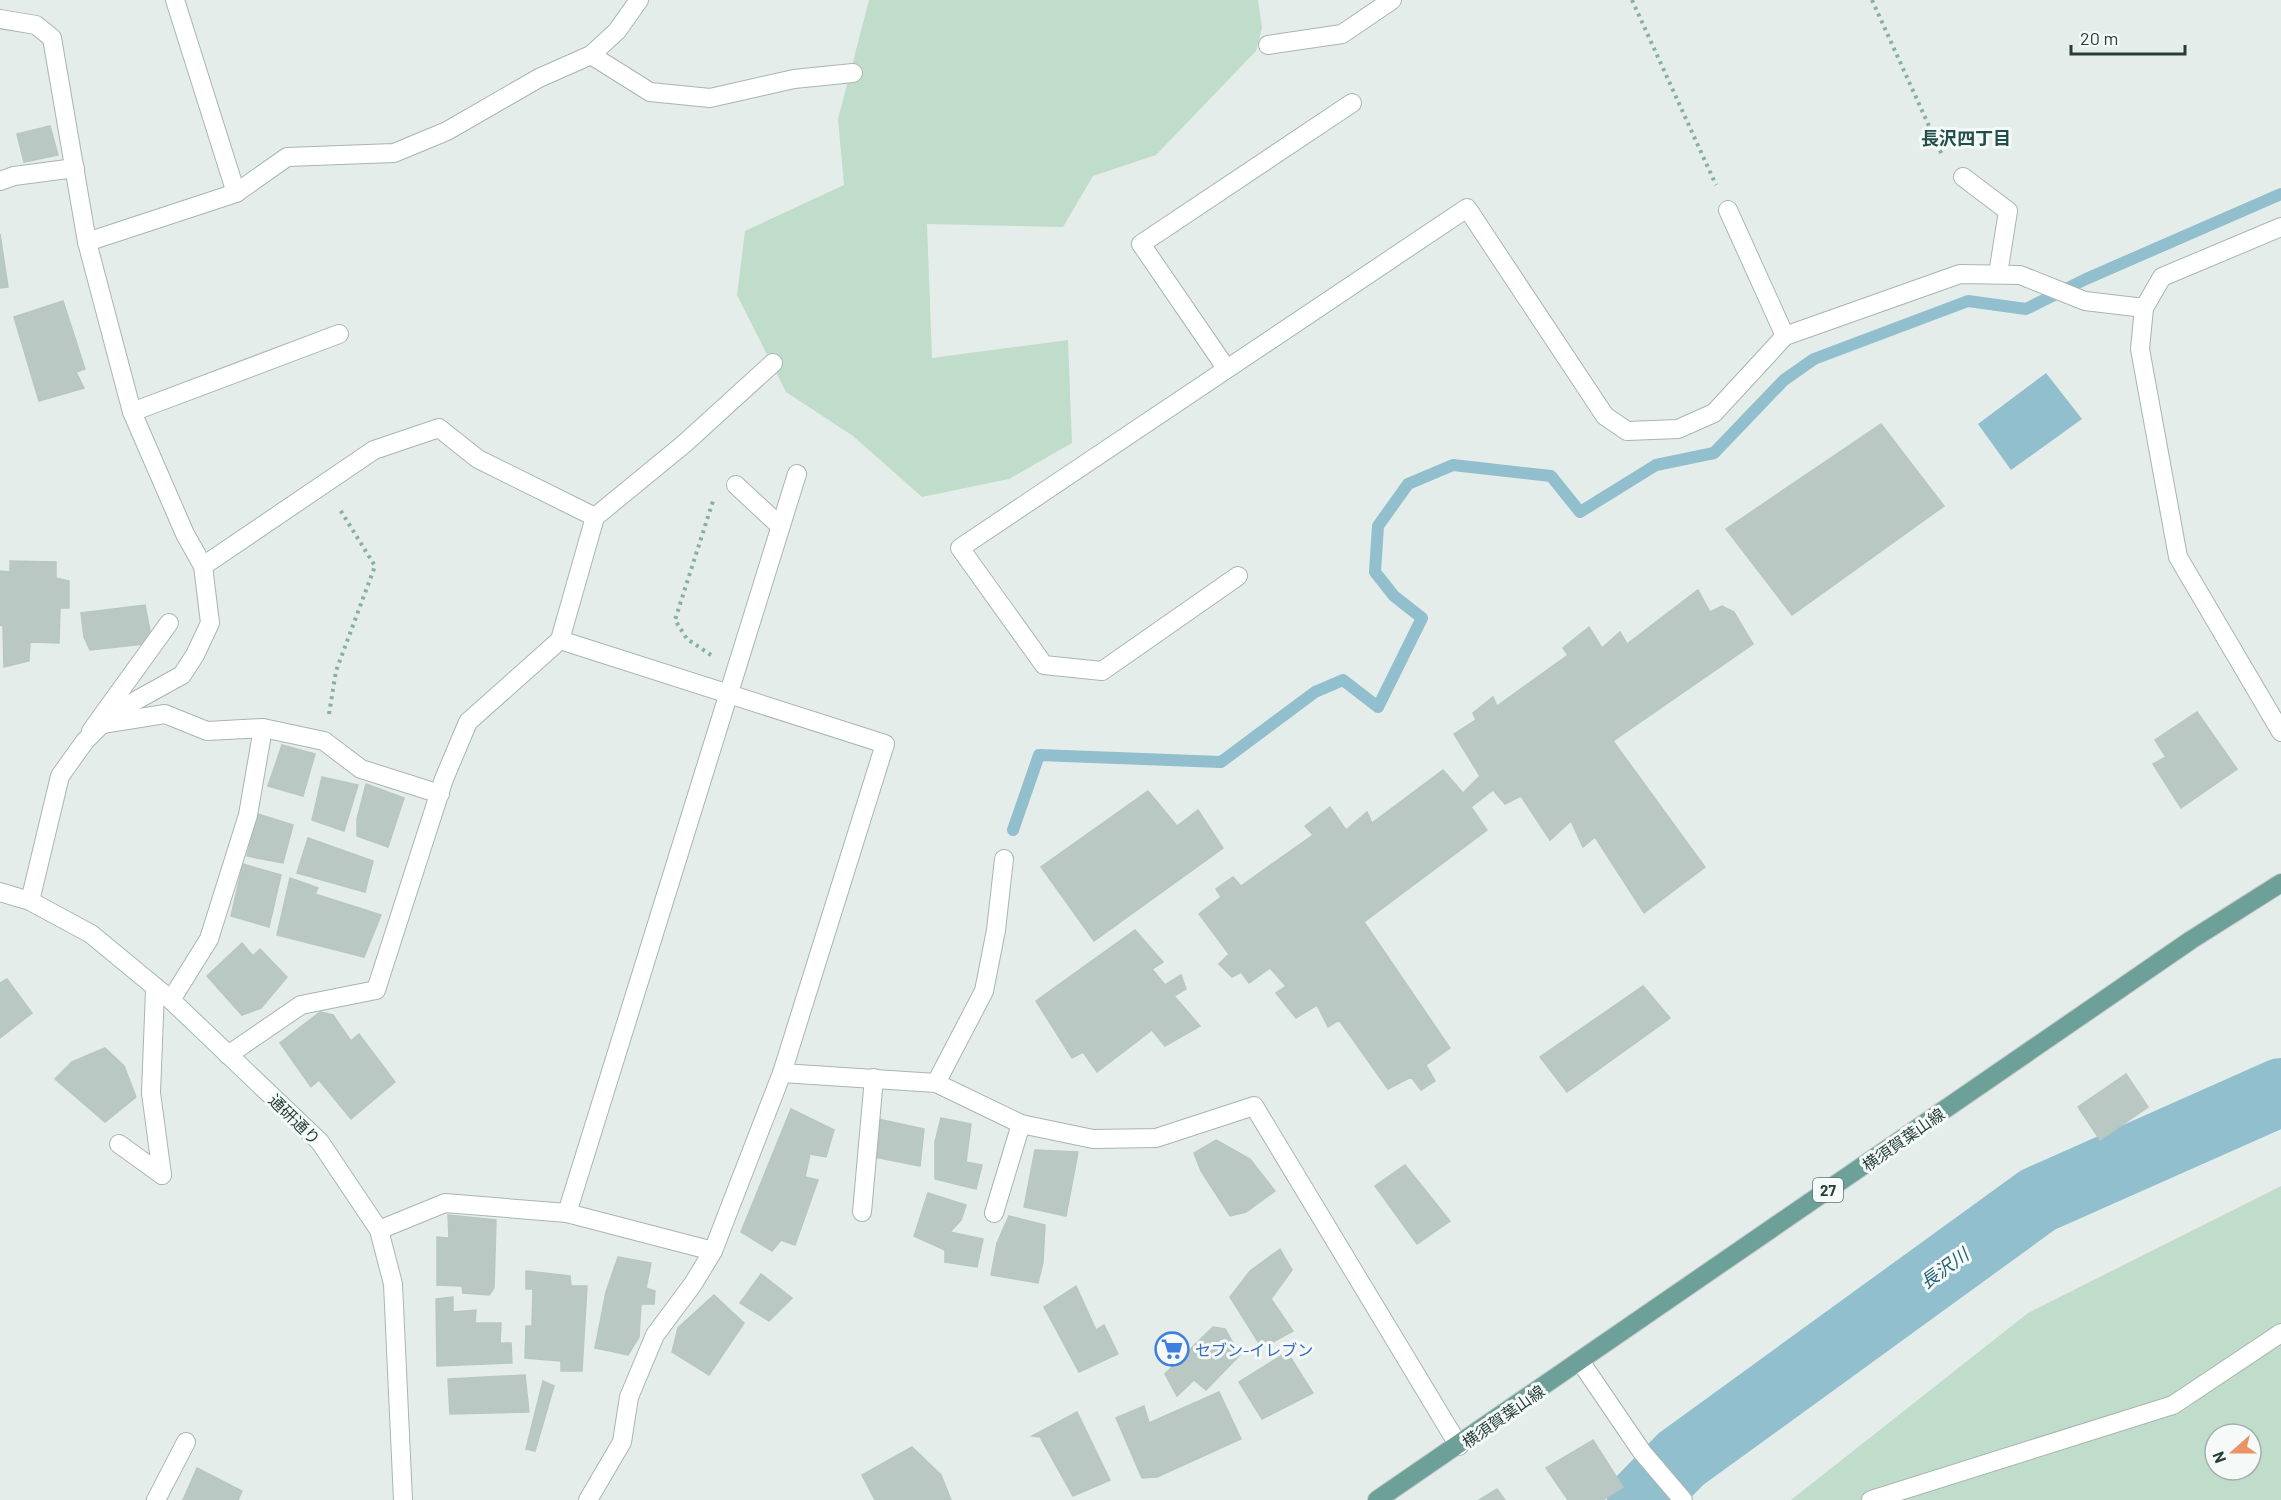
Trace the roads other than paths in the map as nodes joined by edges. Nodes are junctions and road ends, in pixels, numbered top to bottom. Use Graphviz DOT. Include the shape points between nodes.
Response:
graph roads {
  1 [pos="175,0"];
  2 [pos="639,0"];
  3 [pos="1392,0"];
  4 [pos="0,19"];
  5 [pos="1268,45"];
  6 [pos="591,55"];
  7 [pos="853,73"];
  8 [pos="1352,103"];
  9 [pos="75,168"];
  10 [pos="1963,177"];
  11 [pos="0,181"];
  12 [pos="236,193"];
  13 [pos="1728,210"];
  14 [pos="2281,227"];
  15 [pos="87,242"];
  16 [pos="1998,274"];
  17 [pos="2144,308"];
  18 [pos="339,334"];
  19 [pos="1785,336"];
  20 [pos="773,363"];
  21 [pos="1226,368"];
  22 [pos="132,412"];
  23 [pos="797,474"];
  24 [pos="736,485"];
  25 [pos="595,517"];
  26 [pos="780,526"];
  27 [pos="203,566"];
  28 [pos="1238,576"];
  29 [pos="169,623"];
  30 [pos="560,640"];
  31 [pos="727,692"];
  32 [pos="2276,710"];
  33 [pos="102,724"];
  34 [pos="263,728"];
  35 [pos="2281,732"];
  36 [pos="85,741"];
  37 [pos="440,794"];
  38 [pos="1004,859"];
  39 [pos="2281,883"];
  40 [pos="0,892"];
  41 [pos="30,901"];
  42 [pos="155,990"];
  43 [pos="171,1000"];
  44 [pos="228,1055"];
  45 [pos="782,1073"];
  46 [pos="874,1078"];
  47 [pos="936,1083"];
  48 [pos="1021,1124"];
  49 [pos="119,1144"];
  50 [pos="862,1212"];
  51 [pos="567,1213"];
  52 [pos="994,1213"];
  53 [pos="379,1230"];
  54 [pos="713,1251"];
  55 [pos="2281,1333"];
  56 [pos="1580,1361"];
  57 [pos="186,1442"];
  58 [pos="1459,1446"];
  59 [pos="156,1500"];
  60 [pos="403,1500"];
  61 [pos="588,1500"];
  62 [pos="1377,1500"];
  63 [pos="1683,1500"];
  64 [pos="1871,1500"];
  1 -- 12 [label="street"];
  2 -- 6 [label="street" via="617,31"];
  3 -- 5 [label="street" via="1342,34"];
  4 -- 9 [label="street" via="36,25 52,38"];
  6 -- 7 [label="street" via="650,92 710,98 794,79"];
  6 -- 12 [label="street" via="539,78 447,131 394,153 288,157"];
  8 -- 21 [label="street" via="1141,244"];
  9 -- 11 [label="street"];
  9 -- 15 [label="street"];
  10 -- 16 [label="street" via="2008,211"];
  12 -- 15 [label="street"];
  13 -- 19 [label="street"];
  14 -- 17 [label="street" via="2163,276"];
  15 -- 22 [label="street"];
  16 -- 17 [label="street" via="2020,275 2085,301"];
  16 -- 19 [label="street" via="1960,274"];
  17 -- 32 [label="street" via="2140,349 2178,557"];
  18 -- 22 [label="street"];
  19 -- 21 [label="street" via="1714,413 1678,429 1627,431 1605,416 1467,208"];
  20 -- 25 [label="street" via="684,444"];
  21 -- 28 [label="street" via="960,549 1044,665 1079,669 1102,671"];
  22 -- 27 [label="street"];
  23 -- 26 [label="street"];
  24 -- 26 [label="street"];
  25 -- 27 [label="street" via="478,459 439,428 374,450"];
  25 -- 30 [label="street"];
  26 -- 31 [label="street"];
  27 -- 33 [label="street" via="210,623 195,655 182,675"];
  29 -- 36 [label="street"];
  30 -- 31 [label="street"];
  30 -- 37 [label="street" via="468,722"];
  31 -- 45 [label="street" via="885,744"];
  31 -- 51 [label="street"];
  32 -- 35 [label="street"];
  33 -- 34 [label="street" via="165,714 207,731"];
  33 -- 36 [label="street"];
  34 -- 37 [label="street" via="324,741 361,769"];
  34 -- 43 [label="street" via="248,815 209,939"];
  36 -- 41 [label="street" via="60,776"];
  37 -- 44 [label="street" via="376,990 301,1005"];
  38 -- 47 [label="street" via="984,991"];
  39 -- 56 [label="main road, 横須賀葉山線 / 27"];
  40 -- 41 [label="street, 通研通り"];
  41 -- 42 [label="street, 通研通り" via="92,934"];
  42 -- 43 [label="street, 通研通り"];
  42 -- 49 [label="street" via="151,1093 162,1175"];
  43 -- 44 [label="street, 通研通り"];
  44 -- 53 [label="street, 通研通り" via="320,1142"];
  45 -- 46 [label="street"];
  45 -- 54 [label="street"];
  46 -- 47 [label="street"];
  46 -- 50 [label="street"];
  47 -- 48 [label="street"];
  48 -- 52 [label="street"];
  48 -- 58 [label="street" via="1093,1139 1156,1138 1254,1106"];
  51 -- 53 [label="street" via="445,1203"];
  51 -- 54 [label="street"];
  53 -- 60 [label="street, 通研通り" via="393,1284"];
  54 -- 61 [label="street" via="655,1335 628,1397 622,1442"];
  55 -- 64 [label="street" via="2173,1405"];
  56 -- 58 [label="main road, 横須賀葉山線 / 27"];
  56 -- 63 [label="street" via="1642,1452"];
  57 -- 59 [label="street"];
  58 -- 62 [label="main road, 横須賀葉山線 / 27"];
}
